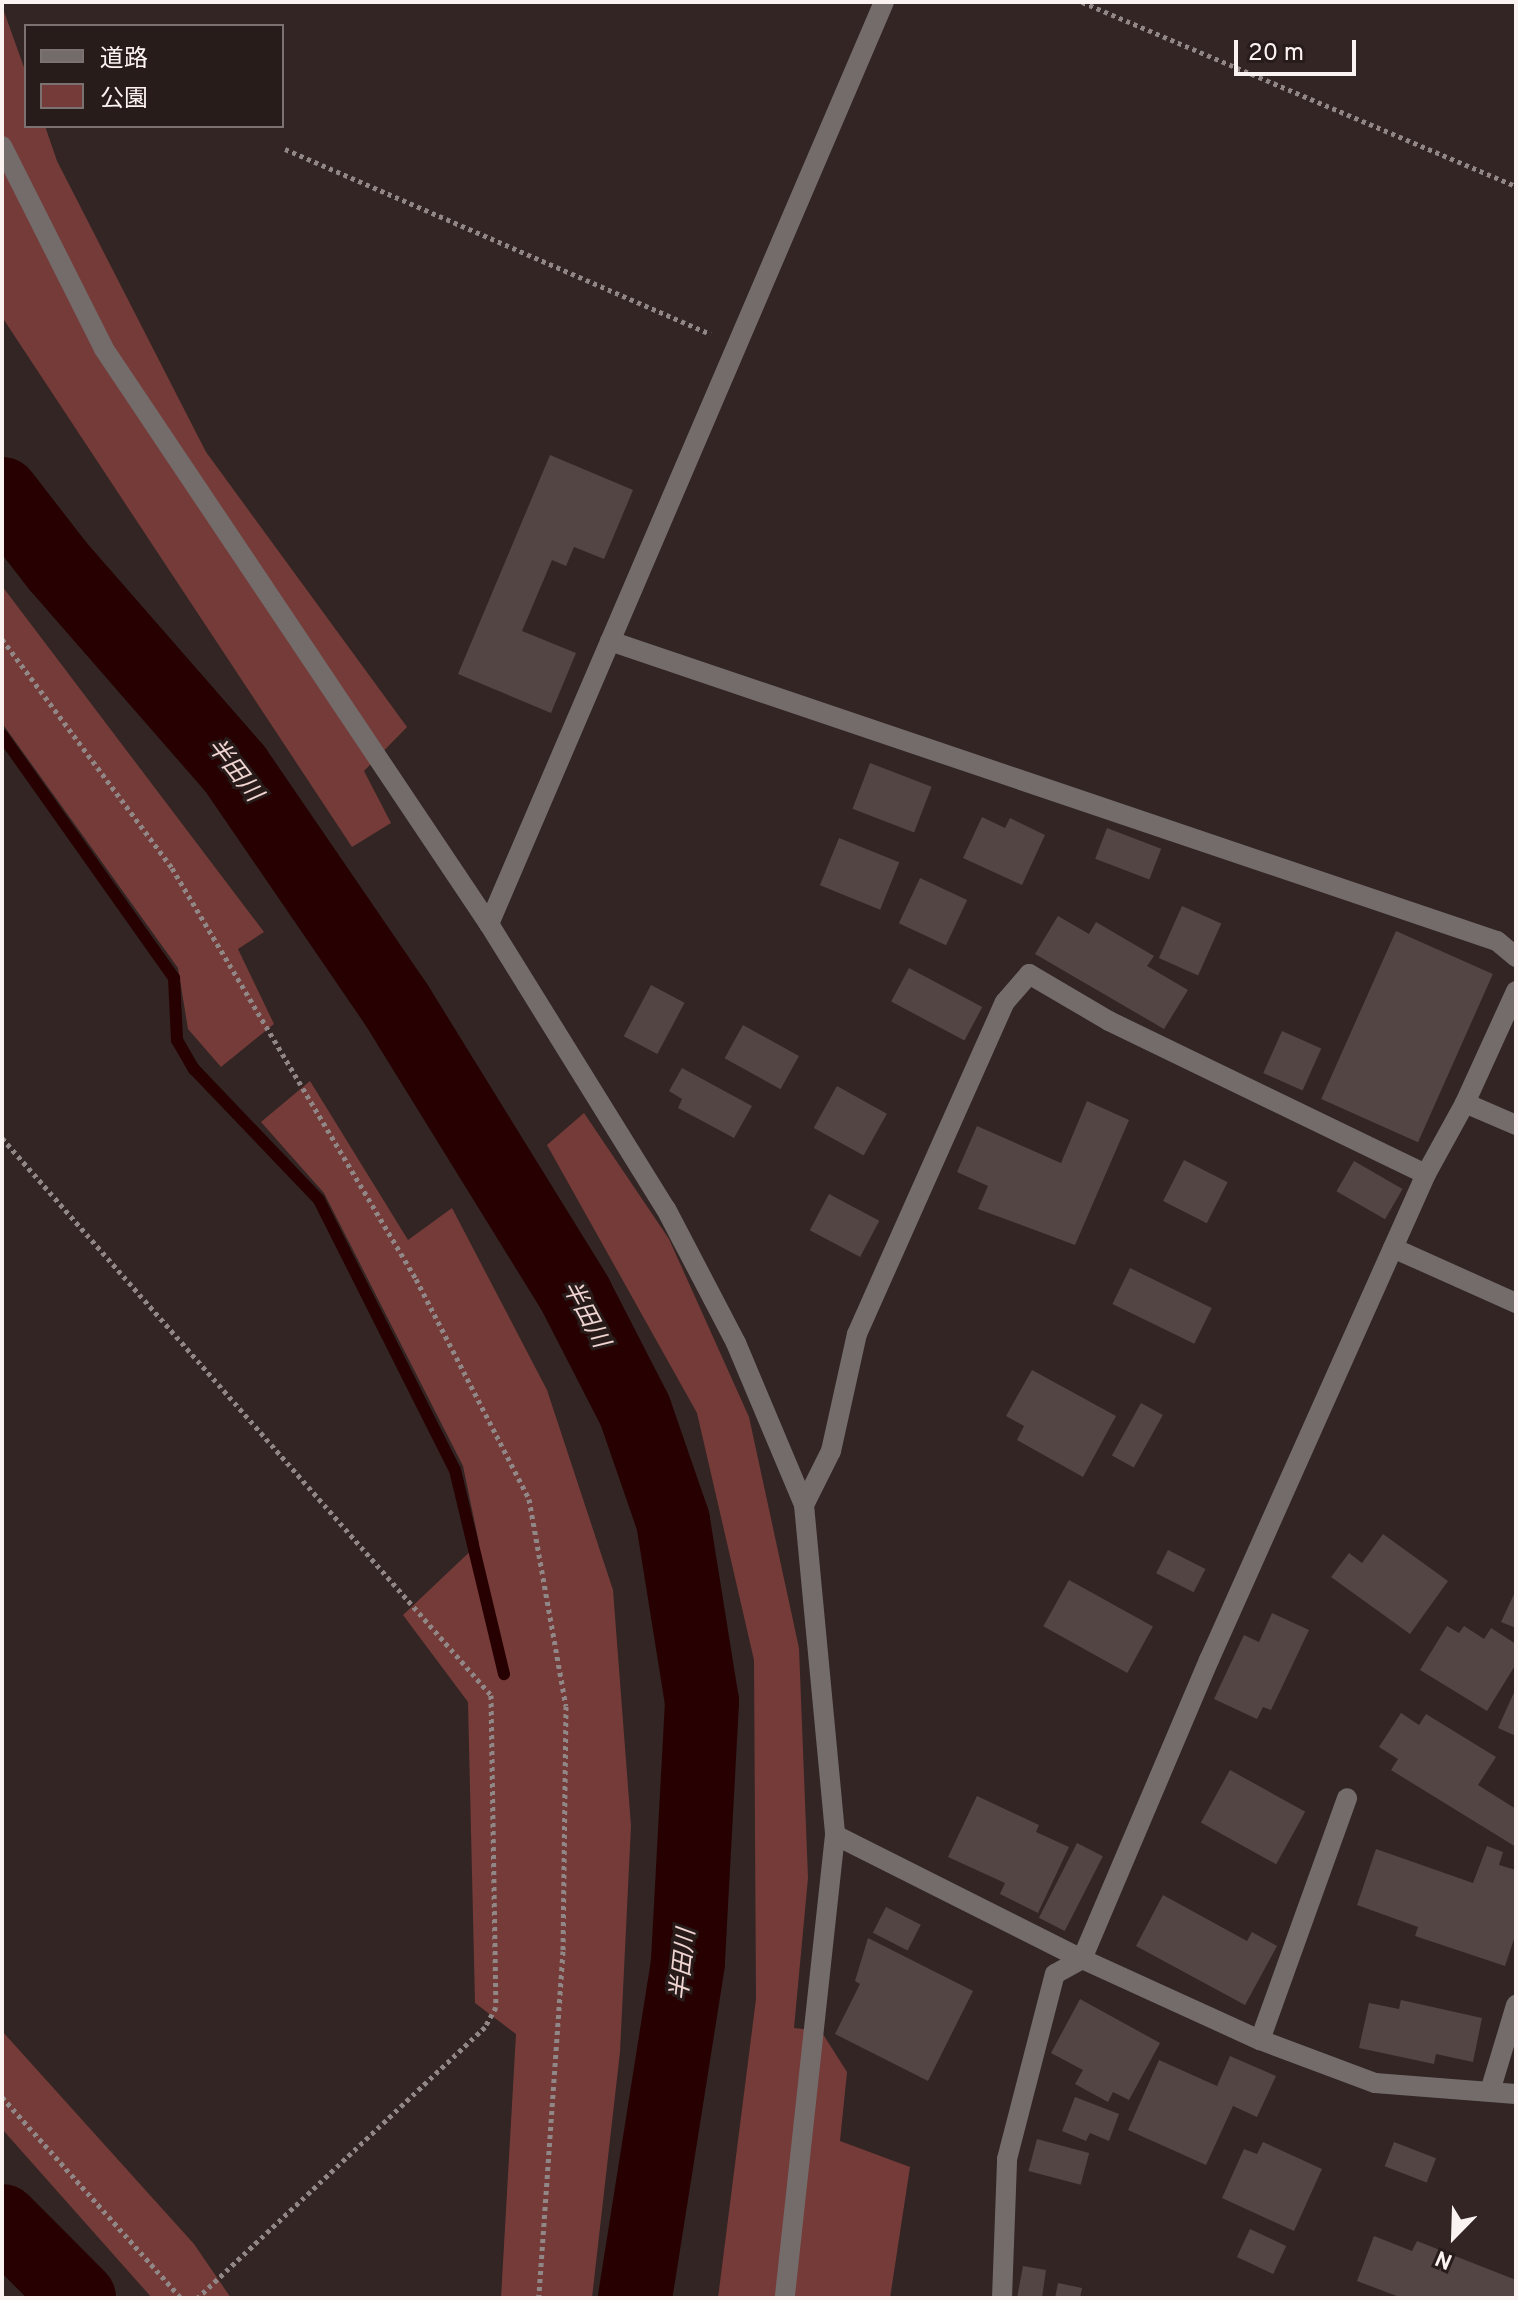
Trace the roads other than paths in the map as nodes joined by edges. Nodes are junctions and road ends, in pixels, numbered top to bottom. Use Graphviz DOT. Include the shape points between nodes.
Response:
graph roads {
  1 [pos="884,2"];
  2 [pos="2,146"];
  3 [pos="610,641"];
  4 [pos="489,924"];
  5 [pos="1516,957"];
  6 [pos="1516,991"];
  7 [pos="1465,1103"];
  8 [pos="1516,1125"];
  9 [pos="1426,1174"];
  10 [pos="1393,1248"];
  11 [pos="1516,1303"];
  12 [pos="804,1505"];
  13 [pos="1347,1798"];
  14 [pos="835,1835"];
  15 [pos="1082,1959"];
  16 [pos="1516,2005"];
  17 [pos="1260,2040"];
  18 [pos="1491,2088"];
  19 [pos="1516,2094"];
  20 [pos="785,2298"];
  21 [pos="1002,2298"];
  1 -- 3 [label="street"];
  2 -- 4 [label="street" via="104,349"];
  3 -- 4 [label="street"];
  3 -- 5 [label="street" via="1497,941"];
  4 -- 12 [label="street" via="666,1209 736,1343"];
  6 -- 7 [label="street"];
  7 -- 8 [label="street"];
  7 -- 9 [label="street"];
  9 -- 10 [label="street"];
  9 -- 12 [label="street" via="1109,1021 1029,974 1005,1002 857,1334 831,1451"];
  10 -- 11 [label="street"];
  10 -- 15 [label="street"];
  12 -- 14 [label="street"];
  13 -- 17 [label="street"];
  14 -- 15 [label="street"];
  14 -- 20 [label="street"];
  15 -- 17 [label="street"];
  15 -- 21 [label="street" via="1055,1974 1007,2159"];
  16 -- 18 [label="street"];
  17 -- 18 [label="street" via="1375,2083"];
  18 -- 19 [label="street"];
}
